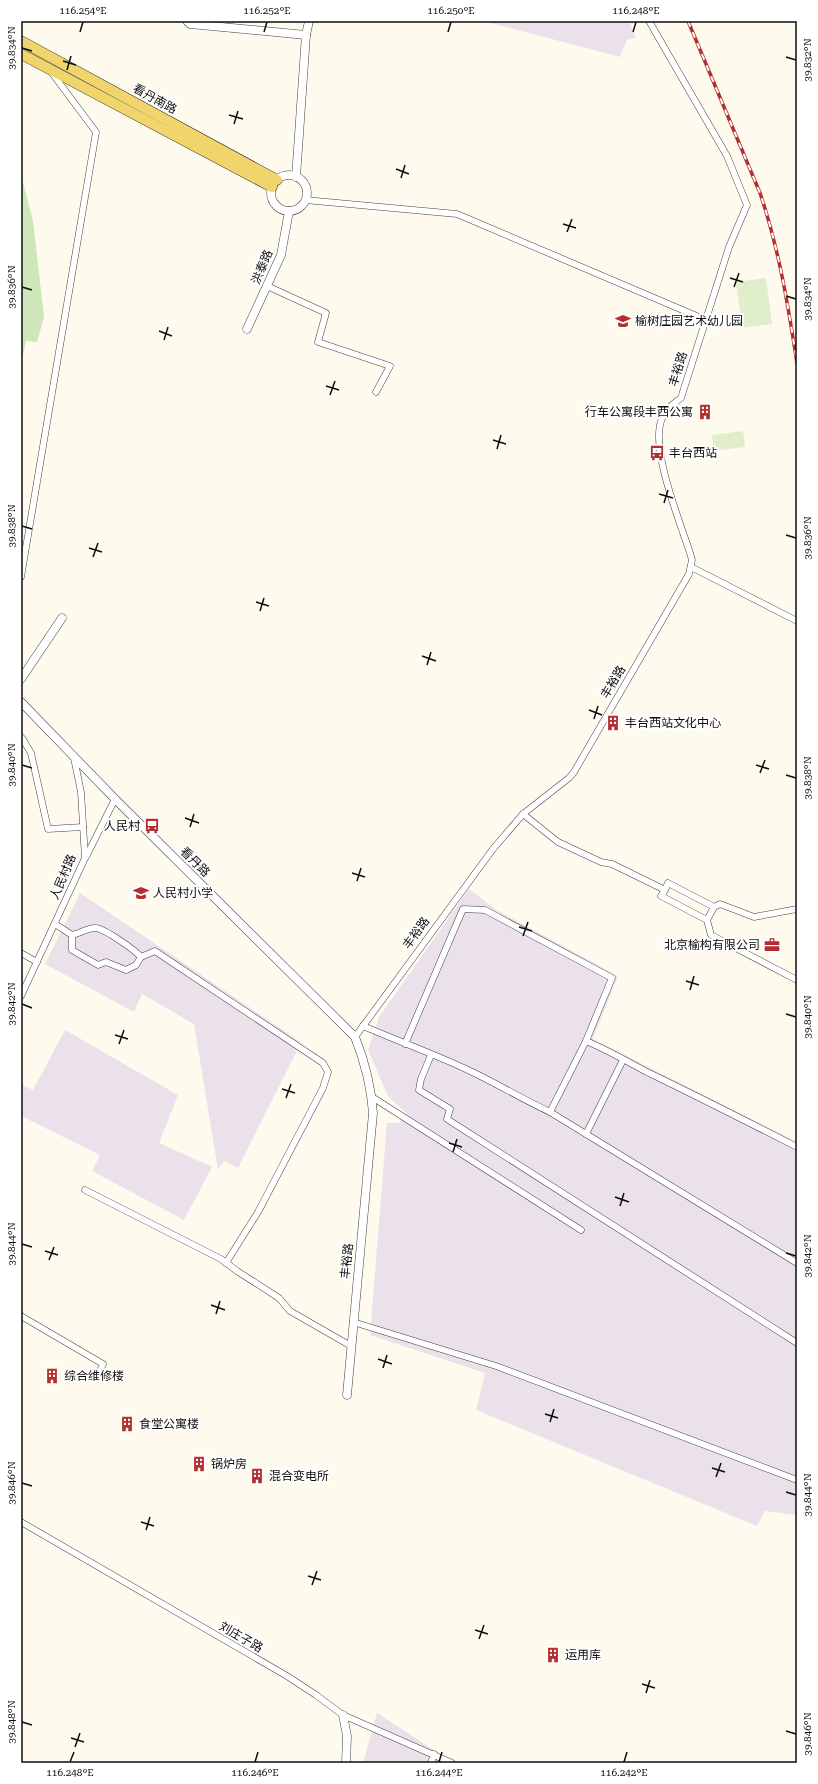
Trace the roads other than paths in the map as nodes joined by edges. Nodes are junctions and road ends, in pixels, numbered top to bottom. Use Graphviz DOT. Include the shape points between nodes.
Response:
graph roads {
  1 [pos="187,21"];
  2 [pos="309,21"];
  3 [pos="649,21"];
  4 [pos="306,35"];
  5 [pos="21,41"];
  6 [pos="21,54"];
  7 [pos="49,69"];
  8 [pos="296,177"];
  9 [pos="274,184"];
  10 [pos="305,200"];
  11 [pos="289,211"];
  12 [pos="267,286"];
  13 [pos="706,320"];
  14 [pos="247,330"];
  15 [pos="376,392"];
  16 [pos="691,567"];
  17 [pos="21,577"];
  18 [pos="62,618"];
  19 [pos="797,621"];
  20 [pos="21,679"];
  21 [pos="21,702"];
  22 [pos="22,738"];
  23 [pos="74,758"];
  24 [pos="115,800"];
  25 [pos="523,814"];
  26 [pos="84,827"];
  27 [pos="85,858"];
  28 [pos="664,890"];
  29 [pos="714,907"];
  30 [pos="797,909"];
  31 [pos="707,920"];
  32 [pos="55,924"];
  33 [pos="72,935"];
  34 [pos="21,952"];
  35 [pos="141,958"];
  36 [pos="37,962"];
  37 [pos="797,980"];
  38 [pos="21,996"];
  39 [pos="363,1026"];
  40 [pos="355,1037"];
  41 [pos="586,1041"];
  42 [pos="405,1044"];
  43 [pos="431,1055"];
  44 [pos="623,1060"];
  45 [pos="372,1097"];
  46 [pos="550,1112"];
  47 [pos="586,1134"];
  48 [pos="797,1147"];
  49 [pos="85,1190"];
  50 [pos="581,1230"];
  51 [pos="226,1263"];
  52 [pos="797,1263"];
  53 [pos="21,1316"];
  54 [pos="353,1322"];
  55 [pos="797,1343"];
  56 [pos="351,1346"];
  57 [pos="100,1371"];
  58 [pos="347,1395"];
  59 [pos="797,1480"];
  60 [pos="21,1522"];
  61 [pos="343,1715"];
  62 [pos="434,1754"];
  63 [pos="346,1763"];
  64 [pos="431,1763"];
  65 [pos="452,1763"];
  1 -- 4 [label="street" via="190,24"];
  2 -- 4 [label="street"];
  3 -- 13 [label="street, 丰裕路" via="726,156 747,205 729,246"];
  4 -- 8 [label="street"];
  5 -- 9 [label="main road, 看丹南路"];
  6 -- 7 [label="main road, 看丹南路"];
  7 -- 9 [label="main road, 看丹南路"];
  7 -- 17 [label="street" via="96,132"];
  8 -- 9 [label="street" via="286,176"];
  8 -- 10 [label="street" via="305,185"];
  9 -- 11 [label="street" via="274,204"];
  10 -- 11 [label="street" via="300,207"];
  10 -- 13 [label="street" via="458,214"];
  11 -- 12 [label="street, 洪泰路" via="281,255"];
  12 -- 14 [label="street, 洪泰路"];
  12 -- 15 [label="street" via="326,313 318,342 390,366"];
  13 -- 16 [label="street, 丰裕路" via="681,398 667,409 660,421 662,460 670,494 690,553"];
  16 -- 19 [label="street"];
  16 -- 25 [label="street, 丰裕路" via="687,580 574,772"];
  18 -- 20 [label="street"];
  21 -- 23 [label="street, 看丹路"];
  22 -- 26 [label="street" via="31,752 48,829"];
  23 -- 24 [label="street, 看丹路"];
  23 -- 26 [label="street, 人民村路" via="81,792"];
  24 -- 27 [label="street"];
  24 -- 40 [label="street, 看丹路"];
  25 -- 28 [label="street" via="558,842 601,862 612,864"];
  25 -- 39 [label="street, 丰裕路" via="473,876"];
  26 -- 27 [label="street, 人民村路"];
  27 -- 32 [label="street, 人民村路"];
  28 -- 29 [label="street" via="668,883"];
  28 -- 31 [label="street" via="661,896"];
  29 -- 30 [label="street" via="720,904 754,917"];
  29 -- 31 [label="street"];
  31 -- 37 [label="street" via="710,935"];
  32 -- 33 [label="street"];
  32 -- 36 [label="street, 人民村路"];
  33 -- 35 [label="street" via="97,928 133,949"];
  33 -- 35 [label="street" via="72,950 98,965 106,962 126,970 136,966"];
  34 -- 36 [label="street"];
  35 -- 51 [label="street" via="155,951 323,1063 328,1072 323,1088 258,1212"];
  36 -- 38 [label="street, 人民村路"];
  39 -- 40 [label="street, 丰裕路"];
  39 -- 42 [label="street"];
  40 -- 45 [label="street, 丰裕路" via="363,1056"];
  41 -- 42 [label="street" via="612,978 485,910 463,909"];
  41 -- 44 [label="street"];
  41 -- 46 [label="street"];
  42 -- 43 [label="street"];
  43 -- 46 [label="street" via="468,1070"];
  43 -- 55 [label="street" via="419,1090 450,1109 447,1118"];
  44 -- 47 [label="street"];
  44 -- 48 [label="street"];
  45 -- 50 [label="street"];
  45 -- 54 [label="street, 丰裕路" via="372,1130"];
  46 -- 47 [label="street"];
  47 -- 52 [label="street"];
  49 -- 51 [label="street"];
  51 -- 56 [label="street" via="279,1298 290,1312"];
  53 -- 57 [label="street" via="103,1364"];
  54 -- 56 [label="street, 丰裕路"];
  54 -- 59 [label="street" via="496,1366"];
  56 -- 58 [label="street, 丰裕路"];
  60 -- 61 [label="street, 刘庄子路" via="287,1676"];
  61 -- 62 [label="street, 刘庄子路"];
  61 -- 63 [label="street" via="347,1736"];
  62 -- 64 [label="street"];
  62 -- 65 [label="street, 刘庄子路"];
}
